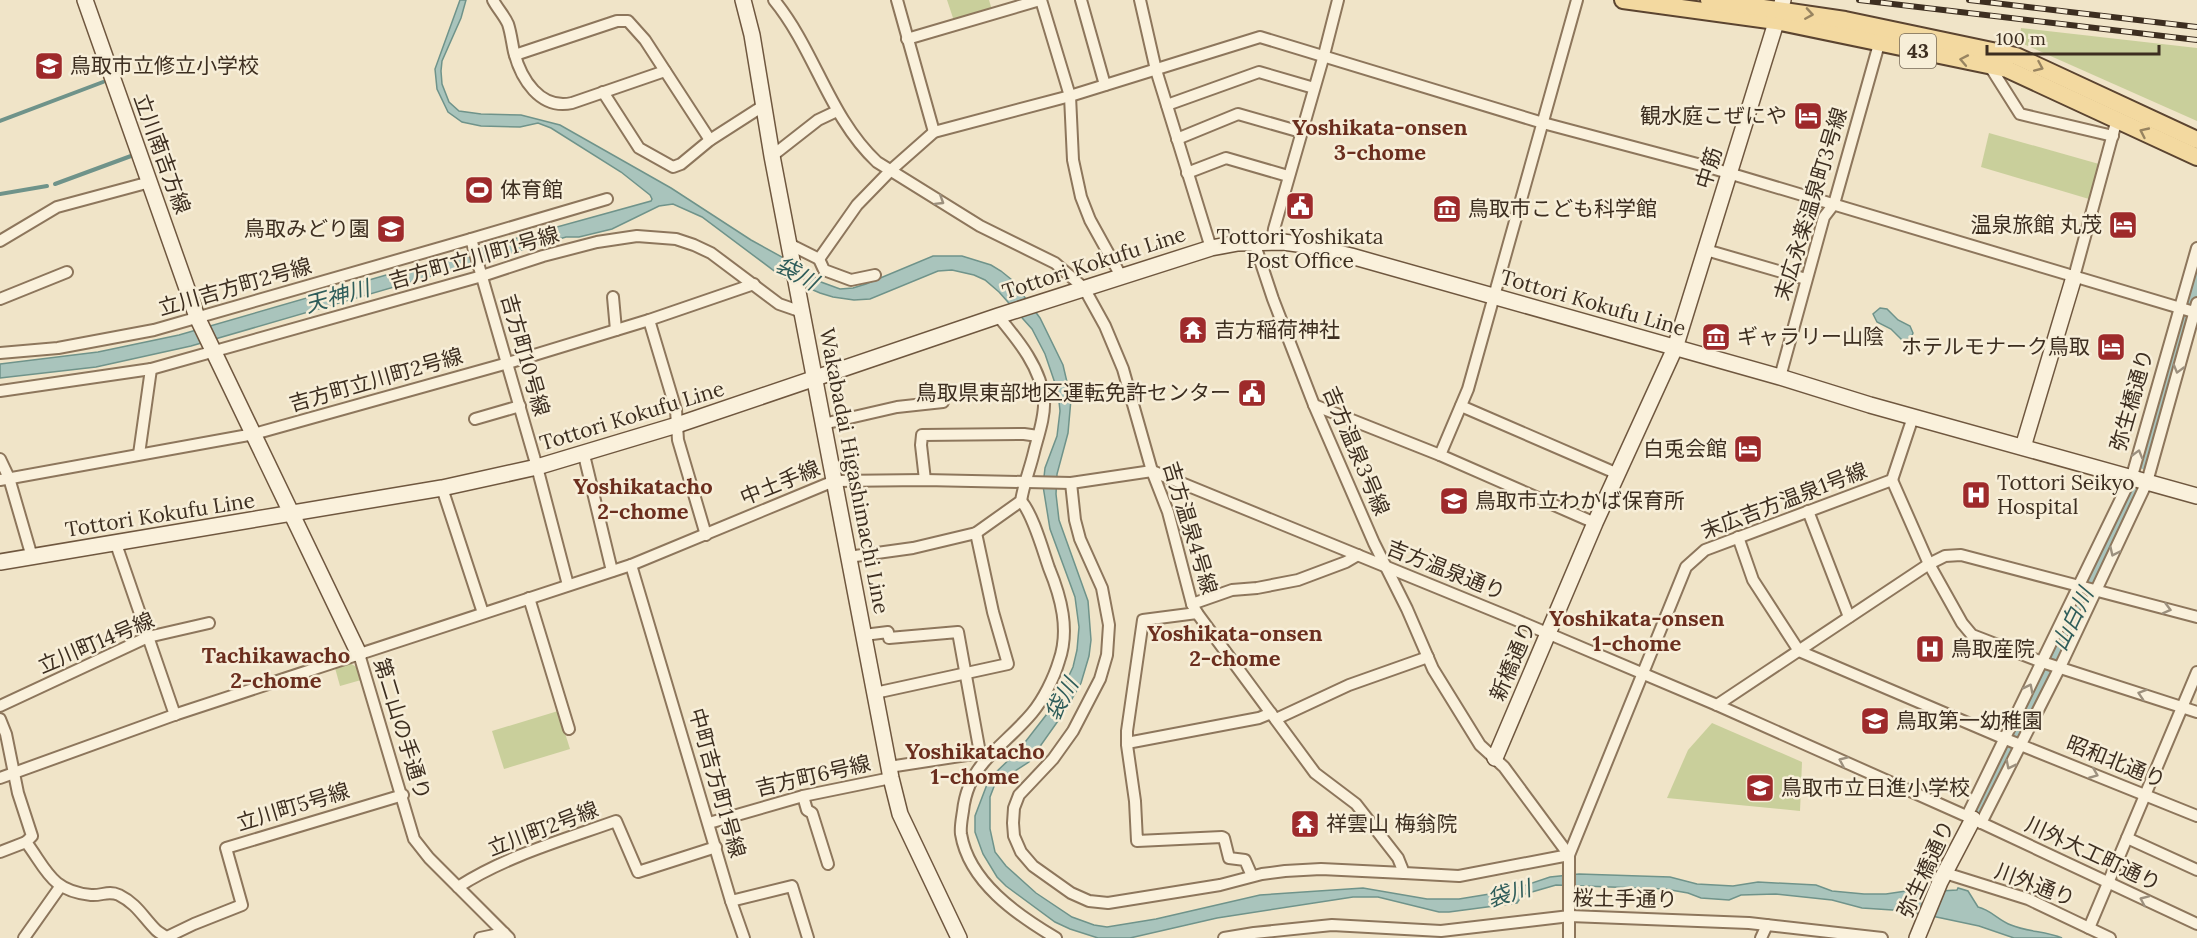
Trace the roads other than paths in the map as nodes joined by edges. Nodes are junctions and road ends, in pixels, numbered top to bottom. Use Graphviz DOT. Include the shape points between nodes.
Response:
graph roads {
  1 [pos="85,0"];
  2 [pos="493,0"];
  3 [pos="743,0"];
  4 [pos="774,0"];
  5 [pos="897,0"];
  6 [pos="1040,0"];
  7 [pos="1081,0"];
  8 [pos="1140,0"];
  9 [pos="1338,0"];
  10 [pos="1577,0"];
  11 [pos="1623,0"];
  12 [pos="1709,0"];
  13 [pos="1780,10"];
  14 [pos="907,39"];
  15 [pos="1880,44"];
  16 [pos="515,55"];
  17 [pos="1324,55"];
  18 [pos="1988,65"];
  19 [pos="1156,70"];
  20 [pos="665,71"];
  21 [pos="1105,84"];
  22 [pos="1314,88"];
  23 [pos="603,92"];
  24 [pos="1070,96"];
  25 [pos="1167,105"];
  26 [pos="763,106"];
  27 [pos="837,111"];
  28 [pos="1543,123"];
  29 [pos="2115,127"];
  30 [pos="934,132"];
  31 [pos="1301,132"];
  32 [pos="1177,139"];
  33 [pos="710,140"];
  34 [pos="2197,140"];
  35 [pos="772,156"];
  36 [pos="2197,157"];
  37 [pos="891,170"];
  38 [pos="1187,172"];
  39 [pos="1730,175"];
  40 [pos="1288,176"];
  41 [pos="150,182"];
  42 [pos="607,199"];
  43 [pos="1833,204"];
  44 [pos="0,241"];
  45 [pos="471,241"];
  46 [pos="1254,242"];
  47 [pos="1272,242"];
  48 [pos="789,248"];
  49 [pos="1211,248"];
  50 [pos="2197,248"];
  51 [pos="1706,250"];
  52 [pos="819,259"];
  53 [pos="67,272"];
  54 [pos="481,274"];
  55 [pos="875,275"];
  56 [pos="1120,276"];
  57 [pos="2074,277"];
  58 [pos="1806,279"];
  59 [pos="754,284"];
  60 [pos="1083,288"];
  61 [pos="613,297"];
  62 [pos="1494,297"];
  63 [pos="0,299"];
  64 [pos="2180,307"];
  65 [pos="801,308"];
  66 [pos="2196,309"];
  67 [pos="1000,315"];
  68 [pos="198,319"];
  69 [pos="649,320"];
  70 [pos="616,330"];
  71 [pos="1675,348"];
  72 [pos="213,350"];
  73 [pos="0,353"];
  74 [pos="508,363"];
  75 [pos="151,369"];
  76 [pos="1780,377"];
  77 [pos="814,379"];
  78 [pos="0,391"];
  79 [pos="943,402"];
  80 [pos="1314,405"];
  81 [pos="520,406"];
  82 [pos="1461,406"];
  83 [pos="1913,417"];
  84 [pos="475,419"];
  85 [pos="823,424"];
  86 [pos="677,425"];
  87 [pos="254,434"];
  88 [pos="1038,436"];
  89 [pos="2023,447"];
  90 [pos="139,454"];
  91 [pos="584,455"];
  92 [pos="1440,455"];
  93 [pos="0,459"];
  94 [pos="537,468"];
  95 [pos="1152,471"];
  96 [pos="1618,474"];
  97 [pos="2132,476"];
  98 [pos="4,479"];
  99 [pos="925,480"];
  100 [pos="1893,480"];
  101 [pos="834,481"];
  102 [pos="1026,481"];
  103 [pos="2147,482"];
  104 [pos="1069,483"];
  105 [pos="442,488"];
  106 [pos="2197,496"];
  107 [pos="1022,501"];
  108 [pos="1809,511"];
  109 [pos="293,513"];
  110 [pos="1595,523"];
  111 [pos="976,533"];
  112 [pos="706,535"];
  113 [pos="1738,537"];
  114 [pos="116,544"];
  115 [pos="1358,555"];
  116 [pos="32,557"];
  117 [pos="848,558"];
  118 [pos="0,562"];
  119 [pos="1929,564"];
  120 [pos="632,565"];
  121 [pos="1387,567"];
  122 [pos="612,571"];
  123 [pos="567,585"];
  124 [pos="2079,586"];
  125 [pos="2096,590"];
  126 [pos="529,598"];
  127 [pos="1195,609"];
  128 [pos="483,613"];
  129 [pos="1849,617"];
  130 [pos="2197,617"];
  131 [pos="209,623"];
  132 [pos="1548,634"];
  133 [pos="864,635"];
  134 [pos="148,637"];
  135 [pos="1799,651"];
  136 [pos="359,654"];
  137 [pos="1428,657"];
  138 [pos="2042,662"];
  139 [pos="2060,667"];
  140 [pos="2197,672"];
  141 [pos="966,673"];
  142 [pos="1643,675"];
  143 [pos="875,693"];
  144 [pos="1717,705"];
  145 [pos="0,706"];
  146 [pos="2182,707"];
  147 [pos="2197,712"];
  148 [pos="175,715"];
  149 [pos="1273,716"];
  150 [pos="0,719"];
  151 [pos="569,729"];
  152 [pos="2003,738"];
  153 [pos="1127,743"];
  154 [pos="2020,744"];
  155 [pos="982,758"];
  156 [pos="1495,758"];
  157 [pos="890,772"];
  158 [pos="14,773"];
  159 [pos="0,778"];
  160 [pos="403,795"];
  161 [pos="2144,795"];
  162 [pos="803,796"];
  163 [pos="2197,816"];
  164 [pos="1973,819"];
  165 [pos="709,823"];
  166 [pos="2127,838"];
  167 [pos="26,842"];
  168 [pos="716,847"];
  169 [pos="0,852"];
  170 [pos="1569,858"];
  171 [pos="828,864"];
  172 [pos="2197,870"];
  173 [pos="1404,873"];
  174 [pos="1252,876"];
  175 [pos="1942,877"];
  176 [pos="2108,884"];
  177 [pos="60,887"];
  178 [pos="459,887"];
  179 [pos="732,901"];
  180 [pos="1570,913"];
  181 [pos="2197,924"];
  182 [pos="1767,925"];
  183 [pos="2089,928"];
  184 [pos="507,935"];
  185 [pos="167,937"];
  186 [pos="1917,937"];
  187 [pos="24,938"];
  188 [pos="480,938"];
  189 [pos="744,938"];
  190 [pos="808,938"];
  191 [pos="959,938"];
  192 [pos="1056,938"];
  193 [pos="1224,938"];
  194 [pos="1569,938"];
  195 [pos="1761,938"];
  196 [pos="1882,938"];
  197 [pos="2110,938"];
  1 -- 41 [label="main road, 立川南吉方線"];
  2 -- 16 [label="street" via="508,26"];
  3 -- 26 [label="main road, Wakabadai Higashimachi Line"];
  4 -- 27 [label="street, 吉方温泉4号線" via="795,29"];
  5 -- 14 [label="street"];
  6 -- 14 [label="street"];
  6 -- 24 [label="street"];
  7 -- 21 [label="street"];
  8 -- 19 [label="street"];
  9 -- 17 [label="street"];
  10 -- 28 [label="street"];
  11 -- 13 [label="main road, 43"];
  12 -- 13 [label="main road, 43"];
  13 -- 15 [label="main road, 43"];
  13 -- 34 [label="main road, 43, one-way" via="2016,56"];
  13 -- 39 [label="main road, 中筋"];
  14 -- 30 [label="street"];
  18 -- 15 [label="main road, 43, one-way"];
  15 -- 43 [label="street, 末広永楽温泉町3号線"];
  16 -- 20 [label="street" via="622,20 632,24"];
  16 -- 23 [label="street" via="535,93 550,102 565,105"];
  17 -- 19 [label="street" via="1260,37"];
  17 -- 22 [label="street"];
  17 -- 28 [label="street"];
  18 -- 29 [label="main road, 43" via="2007,69"];
  18 -- 29 [label="street" via="2020,114"];
  19 -- 21 [label="street"];
  19 -- 25 [label="street"];
  20 -- 23 [label="street"];
  20 -- 33 [label="street"];
  21 -- 24 [label="street"];
  22 -- 25 [label="street" via="1259,72"];
  22 -- 31 [label="street"];
  23 -- 33 [label="street" via="639,148 664,164 676,167"];
  24 -- 30 [label="street"];
  24 -- 56 [label="street" via="1073,160 1081,197"];
  25 -- 32 [label="street"];
  26 -- 33 [label="street"];
  26 -- 35 [label="main road, Wakabadai Higashimachi Line"];
  27 -- 35 [label="street" via="818,120"];
  27 -- 37 [label="street, 吉方温泉4号線" via="863,149"];
  28 -- 39 [label="street"];
  28 -- 62 [label="street"];
  36 -- 29 [label="main road, 43, one-way"];
  29 -- 57 [label="street"];
  30 -- 37 [label="street"];
  31 -- 32 [label="street" via="1238,114"];
  31 -- 40 [label="street"];
  32 -- 38 [label="street"];
  35 -- 48 [label="main road, Wakabadai Higashimachi Line"];
  37 -- 52 [label="street" via="857,205"];
  37 -- 60 [label="street, 吉方温泉4号線, one-way" via="980,226 1055,263"];
  38 -- 40 [label="street" via="1227,158"];
  38 -- 49 [label="street"];
  39 -- 43 [label="street"];
  39 -- 51 [label="main road, 中筋"];
  40 -- 47 [label="street"];
  41 -- 44 [label="street" via="57,207"];
  41 -- 68 [label="main road, 立川南吉方線"];
  42 -- 45 [label="street, 立川吉方町2号線"];
  43 -- 57 [label="street"];
  43 -- 58 [label="street, 末広永楽温泉町3号線" via="1824,217"];
  45 -- 54 [label="street, 吉方町10号線"];
  45 -- 68 [label="street, 立川吉方町2号線"];
  46 -- 47 [label="main road, Tottori Kokufu Line"];
  46 -- 49 [label="main road, Tottori Kokufu Line"];
  46 -- 80 [label="street, 吉方温泉3号線"];
  47 -- 62 [label="main road, Tottori Kokufu Line" via="1322,249"];
  48 -- 52 [label="street"];
  48 -- 65 [label="main road, Wakabadai Higashimachi Line"];
  49 -- 56 [label="main road, Tottori Kokufu Line"];
  50 -- 64 [label="street, 弥生橋通り"];
  51 -- 58 [label="street"];
  51 -- 71 [label="main road, 中筋"];
  52 -- 55 [label="street" via="824,270 851,280"];
  53 -- 63 [label="street"];
  54 -- 59 [label="street, 吉方町立川町1号線" via="597,242 660,236 711,253"];
  54 -- 72 [label="street, 吉方町立川町1号線"];
  54 -- 74 [label="street, 吉方町10号線"];
  56 -- 60 [label="main road, Tottori Kokufu Line"];
  57 -- 64 [label="street"];
  57 -- 89 [label="main road"];
  58 -- 76 [label="street, 末広永楽温泉町3号線"];
  59 -- 65 [label="street, 吉方町立川町1号線" via="778,304"];
  59 -- 69 [label="street, 吉方町立川町2号線"];
  60 -- 67 [label="main road, Tottori Kokufu Line"];
  60 -- 95 [label="street, 吉方温泉4号線" via="1123,369"];
  61 -- 70 [label="street"];
  62 -- 71 [label="main road, Tottori Kokufu Line"];
  62 -- 82 [label="street"];
  64 -- 66 [label="street"];
  97 -- 64 [label="street, 弥生橋通り, one-way"];
  65 -- 77 [label="main road, Wakabadai Higashimachi Line"];
  66 -- 103 [label="street, 弥生橋通り, one-way"];
  67 -- 77 [label="main road, Tottori Kokufu Line"];
  67 -- 88 [label="street" via="1040,379 1045,403"];
  68 -- 72 [label="main road, 立川南吉方線"];
  68 -- 73 [label="street, 立川吉方町2号線" via="58,348"];
  69 -- 70 [label="street, 吉方町立川町2号線"];
  69 -- 86 [label="street"];
  70 -- 74 [label="street, 吉方町立川町2号線"];
  71 -- 76 [label="main road, Tottori Kokufu Line"];
  71 -- 96 [label="main road, 新橋通り"];
  72 -- 75 [label="street, 吉方町立川町1号線"];
  72 -- 87 [label="main road"];
  74 -- 81 [label="street, 吉方町10号線"];
  74 -- 87 [label="street, 吉方町立川町2号線"];
  75 -- 78 [label="street, 吉方町立川町1号線"];
  75 -- 90 [label="street"];
  76 -- 83 [label="main road, Tottori Kokufu Line"];
  77 -- 85 [label="main road, Wakabadai Higashimachi Line"];
  77 -- 86 [label="main road, Tottori Kokufu Line"];
  79 -- 85 [label="street" via="897,407"];
  80 -- 92 [label="street"];
  80 -- 121 [label="street, 吉方温泉3号線"];
  81 -- 84 [label="street"];
  81 -- 94 [label="street, 吉方町10号線"];
  82 -- 92 [label="street"];
  82 -- 96 [label="street"];
  83 -- 89 [label="main road, Tottori Kokufu Line"];
  83 -- 100 [label="street, 末広吉方温泉1号線"];
  85 -- 101 [label="main road, Wakabadai Higashimachi Line"];
  86 -- 91 [label="main road, Tottori Kokufu Line"];
  86 -- 112 [label="street"];
  87 -- 90 [label="street, 吉方町立川町2号線"];
  87 -- 109 [label="main road"];
  88 -- 99 [label="street" via="922,435"];
  88 -- 102 [label="street"];
  89 -- 97 [label="main road, Tottori Kokufu Line"];
  90 -- 98 [label="street, 吉方町立川町2号線"];
  91 -- 94 [label="main road, Tottori Kokufu Line"];
  91 -- 122 [label="street"];
  92 -- 110 [label="street"];
  93 -- 98 [label="street"];
  94 -- 105 [label="main road, Tottori Kokufu Line"];
  94 -- 123 [label="street, 吉方町10号線"];
  95 -- 104 [label="street"];
  95 -- 115 [label="street, 吉方温泉通り"];
  95 -- 127 [label="street, 吉方温泉4号線" via="1168,512"];
  96 -- 110 [label="main road, 新橋通り"];
  97 -- 103 [label="main road, Tottori Kokufu Line"];
  97 -- 124 [label="street, 弥生橋通り"];
  98 -- 116 [label="street"];
  99 -- 101 [label="street, 中土手線"];
  99 -- 102 [label="street, 中土手線"];
  100 -- 108 [label="street, 末広吉方温泉1号線"];
  100 -- 119 [label="street"];
  101 -- 112 [label="street, 中土手線"];
  101 -- 117 [label="main road, Wakabadai Higashimachi Line"];
  102 -- 104 [label="street"];
  102 -- 107 [label="street"];
  103 -- 106 [label="main road, Tottori Kokufu Line"];
  103 -- 125 [label="street, 弥生橋通り, one-way"];
  104 -- 174 [label="street" via="1080,539 1102,588 1109,625 1107,655 1100,679 1073,731 1019,795 1013,823 1021,852 1033,866 1071,892 1089,901 1108,903"];
  105 -- 109 [label="main road, Tottori Kokufu Line"];
  105 -- 128 [label="street"];
  107 -- 111 [label="street"];
  107 -- 155 [label="street" via="1061,600 1062,648 1051,680 1033,712"];
  108 -- 113 [label="street, 末広吉方温泉1号線"];
  108 -- 129 [label="street"];
  109 -- 114 [label="main road, Tottori Kokufu Line"];
  109 -- 136 [label="main road"];
  110 -- 132 [label="main road, 新橋通り"];
  111 -- 117 [label="street" via="913,549"];
  111 -- 141 [label="street" via="1008,664"];
  112 -- 120 [label="street, 中土手線"];
  113 -- 135 [label="street" via="1753,580"];
  113 -- 142 [label="street, 末広吉方温泉1号線" via="1705,550 1686,567"];
  114 -- 116 [label="main road, Tottori Kokufu Line"];
  114 -- 134 [label="street"];
  115 -- 121 [label="street, 吉方温泉通り"];
  115 -- 127 [label="street" via="1298,580 1232,590"];
  116 -- 118 [label="main road, Tottori Kokufu Line"];
  117 -- 133 [label="main road, Wakabadai Higashimachi Line"];
  119 -- 124 [label="street" via="1946,556 1961,555"];
  119 -- 129 [label="street"];
  119 -- 138 [label="street" via="1972,635"];
  120 -- 122 [label="street, 中土手線"];
  120 -- 165 [label="street, 中町吉方町1号線"];
  121 -- 132 [label="street, 吉方温泉通り"];
  121 -- 137 [label="street, 吉方温泉3号線"];
  122 -- 123 [label="street, 中土手線"];
  123 -- 126 [label="street, 中土手線"];
  124 -- 125 [label="street"];
  124 -- 138 [label="street, 弥生橋通り"];
  125 -- 130 [label="street, one-way"];
  125 -- 139 [label="street, 弥生橋通り"];
  126 -- 128 [label="street, 中土手線"];
  126 -- 151 [label="street"];
  127 -- 149 [label="street, 吉方温泉4号線"];
  127 -- 153 [label="street" via="1143,620"];
  128 -- 136 [label="street, 中土手線"];
  129 -- 135 [label="street"];
  131 -- 134 [label="street, 立川町14号線"];
  132 -- 142 [label="street, 吉方温泉通り"];
  132 -- 156 [label="main road, 新橋通り"];
  133 -- 141 [label="street" via="888,632 889,638 958,632"];
  133 -- 143 [label="main road, Wakabadai Higashimachi Line"];
  134 -- 145 [label="street, 立川町14号線"];
  134 -- 148 [label="street"];
  135 -- 144 [label="street"];
  135 -- 152 [label="street, 昭和北通り"];
  136 -- 148 [label="street, 第二山の手通り"];
  136 -- 160 [label="street, 第二山の手通り"];
  137 -- 149 [label="street"];
  137 -- 156 [label="street, 吉方温泉3号線" via="1480,746"];
  138 -- 139 [label="street"];
  152 -- 138 [label="street, 弥生橋通り, one-way"];
  146 -- 139 [label="street, one-way"];
  139 -- 154 [label="street, 弥生橋通り"];
  140 -- 146 [label="street"];
  141 -- 143 [label="street"];
  141 -- 155 [label="street"];
  142 -- 144 [label="street, 吉方温泉通り"];
  142 -- 170 [label="street, 末広吉方温泉1号線"];
  143 -- 157 [label="main road, Wakabadai Higashimachi Line"];
  164 -- 144 [label="street, 吉方温泉通り, one-way"];
  146 -- 147 [label="street"];
  146 -- 161 [label="street"];
  148 -- 158 [label="street, 第二山の手通り"];
  149 -- 153 [label="street"];
  149 -- 173 [label="street, 吉方温泉4号線" via="1316,773 1356,804 1398,858"];
  150 -- 158 [label="street"];
  152 -- 154 [label="street, 昭和北通り"];
  152 -- 164 [label="street, 弥生橋通り"];
  153 -- 174 [label="street" via="1136,801 1137,841 1222,837 1229,858 1245,860"];
  154 -- 161 [label="street, 昭和北通り, one-way"];
  154 -- 164 [label="street, 弥生橋通り, one-way"];
  155 -- 157 [label="street, 吉方町6号線"];
  155 -- 192 [label="street" via="966,790 961,831 965,850 974,870 998,896"];
  156 -- 170 [label="street"];
  157 -- 162 [label="street, 吉方町6号線"];
  157 -- 191 [label="main road, Wakabadai Higashimachi Line" via="900,813"];
  158 -- 159 [label="street, 第二山の手通り"];
  158 -- 167 [label="street" via="32,836"];
  160 -- 178 [label="street, 第二山の手通り" via="414,838"];
  160 -- 185 [label="street, 立川町5号線" via="226,848 242,904"];
  161 -- 163 [label="street, 昭和北通り"];
  161 -- 166 [label="street"];
  162 -- 165 [label="street, 吉方町6号線"];
  162 -- 171 [label="street"];
  164 -- 175 [label="main road, 弥生橋通り"];
  164 -- 176 [label="street, 川外大工町通り"];
  165 -- 168 [label="street, 中町吉方町1号線"];
  166 -- 172 [label="street"];
  166 -- 176 [label="street"];
  167 -- 169 [label="street"];
  167 -- 177 [label="street"];
  168 -- 178 [label="street, 立川町2号線" via="638,872 616,821 538,849"];
  168 -- 179 [label="street, 中町吉方町1号線"];
  170 -- 173 [label="street" via="1459,876"];
  170 -- 180 [label="street"];
  173 -- 174 [label="street" via="1321,868"];
  175 -- 183 [label="street, 川外通り" via="2028,899"];
  175 -- 186 [label="main road, 弥生橋通り"];
  181 -- 176 [label="street, 川外大工町通り, one-way"];
  176 -- 183 [label="street"];
  177 -- 185 [label="street" via="93,896 110,892 120,896"];
  177 -- 187 [label="street"];
  178 -- 184 [label="street, 第二山の手通り"];
  179 -- 189 [label="street, 中町吉方町1号線"];
  179 -- 190 [label="street" via="792,886"];
  180 -- 182 [label="street, 桜土手通り"];
  180 -- 193 [label="street, 桜土手通り" via="1441,931 1332,925"];
  180 -- 194 [label="street"];
  182 -- 195 [label="street"];
  182 -- 196 [label="street, 桜土手通り"];
  183 -- 197 [label="street, 川外通り"];
  184 -- 188 [label="street"];
}
